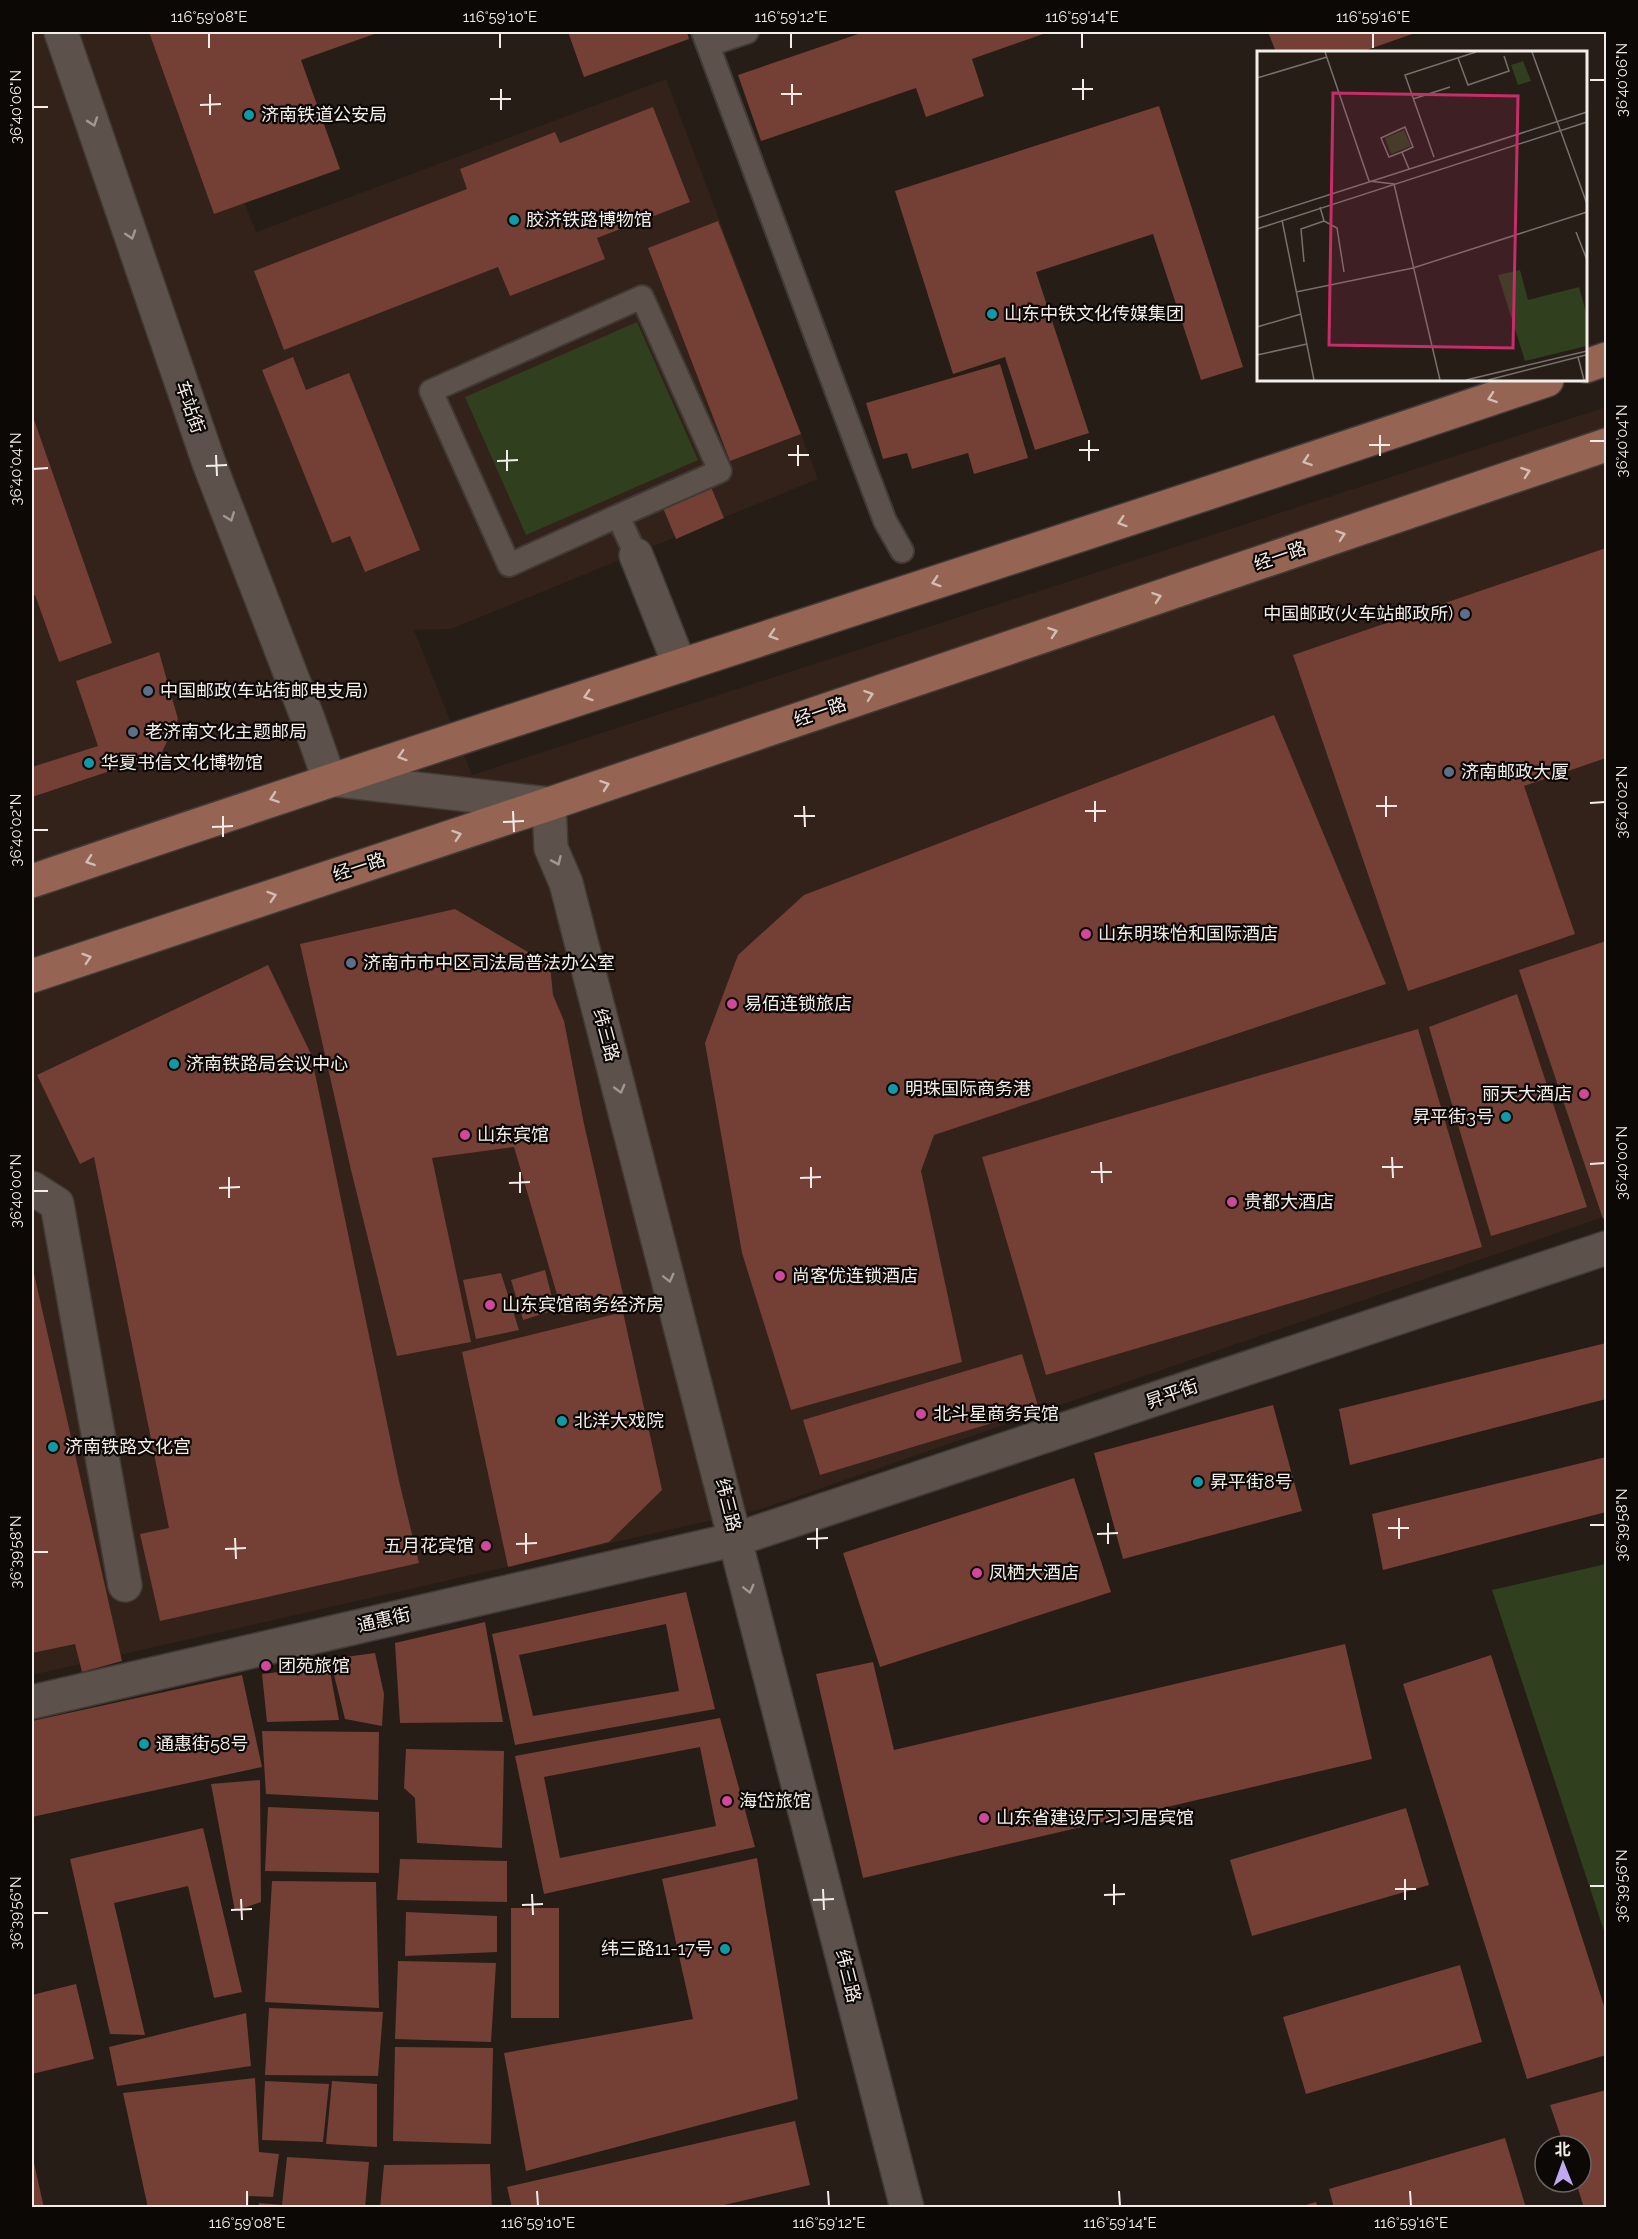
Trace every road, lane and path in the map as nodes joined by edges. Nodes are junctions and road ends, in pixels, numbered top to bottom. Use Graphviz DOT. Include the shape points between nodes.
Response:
graph roads {
  1 [pos="61,32"];
  2 [pos="747,32"];
  3 [pos="706,38"];
  4 [pos="1606,359"];
  5 [pos="1587,366"];
  6 [pos="1544,381"];
  7 [pos="1606,445"];
  8 [pos="618,516"];
  9 [pos="902,551"];
  10 [pos="636,555"];
  11 [pos="680,666"];
  12 [pos="330,779"];
  13 [pos="549,804"];
  14 [pos="32,881"];
  15 [pos="32,976"];
  16 [pos="32,1188"];
  17 [pos="1606,1248"];
  18 [pos="737,1539"];
  19 [pos="125,1585"];
  20 [pos="32,1702"];
  21 [pos="907,2208"];
  1 -- 12 [label="street, 车站街, one-way" via="209,463"];
  2 -- 3 [label="lane"];
  3 -- 9 [label="lane" via="885,521"];
  4 -- 5 [label="main road"];
  6 -- 11 [label="main road, one-way"];
  13 -- 7 [label="main road, 经一路, one-way"];
  8 -- 8 [label="lane" via="720,471 642,297 431,391 508,565"];
  8 -- 10 [label="lane"];
  10 -- 11 [label="street"];
  11 -- 12 [label="main road, one-way"];
  12 -- 13 [label="street"];
  12 -- 14 [label="main road, one-way"];
  15 -- 13 [label="main road, 经一路, one-way"];
  13 -- 18 [label="street, 纬三路, one-way" via="551,848 566,883"];
  16 -- 19 [label="street" via="57,1204"];
  17 -- 18 [label="street, 昇平街"];
  18 -- 20 [label="street, 通惠街"];
  18 -- 21 [label="street, 纬三路, one-way"];
}
